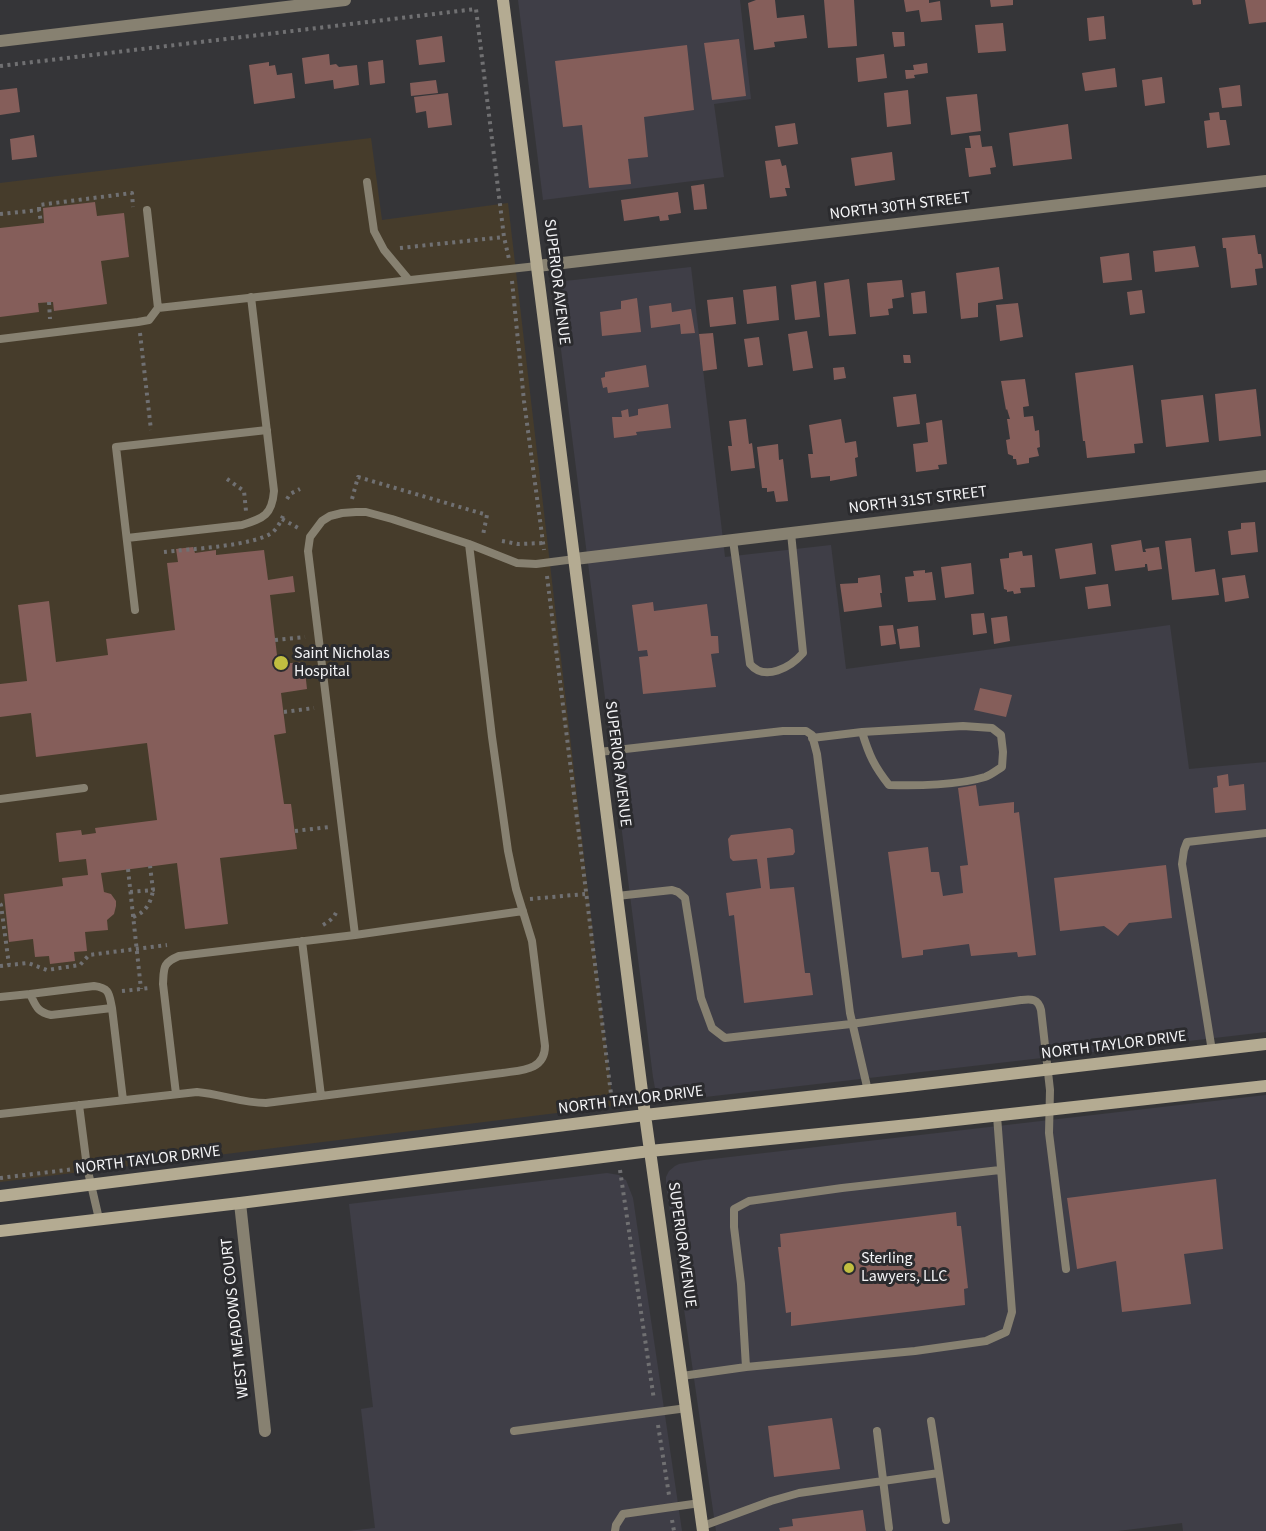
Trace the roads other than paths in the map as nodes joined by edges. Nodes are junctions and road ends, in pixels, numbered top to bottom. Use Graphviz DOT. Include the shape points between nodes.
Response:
graph roads {
  1 [pos="345,0"];
  2 [pos="503,0"];
  3 [pos="0,41"];
  4 [pos="1266,181"];
  5 [pos="367,182"];
  6 [pos="147,210"];
  7 [pos="537,266"];
  8 [pos="409,280"];
  9 [pos="251,297"];
  10 [pos="158,308"];
  11 [pos="0,339"];
  12 [pos="267,430"];
  13 [pos="1266,476"];
  14 [pos="791,533"];
  15 [pos="127,538"];
  16 [pos="733,540"];
  17 [pos="469,544"];
  18 [pos="575,559"];
  19 [pos="135,610"];
  20 [pos="862,732"];
  21 [pos="812,738"];
  22 [pos="599,752"];
  23 [pos="84,789"];
  24 [pos="0,799"];
  25 [pos="1266,833"];
  26 [pos="617,896"];
  27 [pos="523,911"];
  28 [pos="355,935"];
  29 [pos="302,941"];
  30 [pos="30,994"];
  31 [pos="0,998"];
  32 [pos="112,1008"];
  33 [pos="851,1024"];
  34 [pos="1266,1044"];
  35 [pos="1212,1051"];
  36 [pos="1049,1070"];
  37 [pos="1266,1086"];
  38 [pos="868,1091"];
  39 [pos="176,1094"];
  40 [pos="321,1096"];
  41 [pos="123,1100"];
  42 [pos="79,1105"];
  43 [pos="1050,1110"];
  44 [pos="0,1114"];
  45 [pos="645,1115"];
  46 [pos="997,1116"];
  47 [pos="651,1151"];
  48 [pos="1000,1170"];
  49 [pos="91,1185"];
  50 [pos="0,1196"];
  51 [pos="240,1203"];
  52 [pos="99,1219"];
  53 [pos="0,1231"];
  54 [pos="1066,1269"];
  55 [pos="747,1367"];
  56 [pos="682,1376"];
  57 [pos="687,1408"];
  58 [pos="932,1421"];
  59 [pos="265,1431"];
  60 [pos="514,1431"];
  61 [pos="877,1431"];
  62 [pos="939,1473"];
  63 [pos="883,1481"];
  64 [pos="700,1503"];
  65 [pos="946,1520"];
  66 [pos="703,1528"];
  67 [pos="889,1528"];
  68 [pos="615,1531"];
  1 -- 3 [label="street"];
  2 -- 7 [label="main road, SUPERIOR AVENUE"];
  4 -- 7 [label="street, NORTH 30TH STREET"];
  5 -- 8 [label="lane" via="374,231"];
  6 -- 10 [label="lane"];
  7 -- 8 [label="lane"];
  7 -- 18 [label="main road, SUPERIOR AVENUE"];
  8 -- 9 [label="lane"];
  9 -- 10 [label="lane"];
  9 -- 12 [label="lane"];
  10 -- 11 [label="lane" via="149,320"];
  12 -- 15 [label="lane" via="274,490 267,514 247,524"];
  12 -- 15 [label="lane" via="116,447"];
  13 -- 14 [label="street, NORTH 31ST STREET"];
  14 -- 16 [label="street, NORTH 31ST STREET"];
  14 -- 16 [label="lane" via="803,653 781,670 762,673 750,664"];
  15 -- 19 [label="lane"];
  16 -- 18 [label="street, NORTH 31ST STREET"];
  17 -- 18 [label="lane" via="517,563"];
  17 -- 27 [label="lane" via="508,851"];
  17 -- 28 [label="lane" via="379,515 356,512 330,516 310,537 308,551"];
  18 -- 22 [label="main road, SUPERIOR AVENUE"];
  20 -- 20 [label="lane" via="869,755 889,785 959,781 987,776 1002,767 1001,735 992,728"];
  20 -- 21 [label="lane"];
  21 -- 22 [label="lane" via="806,731 783,731"];
  21 -- 33 [label="lane"];
  22 -- 26 [label="main road, SUPERIOR AVENUE"];
  23 -- 24 [label="lane"];
  25 -- 35 [label="lane" via="1187,842 1184,850 1182,864"];
  26 -- 33 [label="lane" via="672,890 685,898 701,998 712,1028 725,1038"];
  26 -- 45 [label="main road, SUPERIOR AVENUE"];
  27 -- 28 [label="lane"];
  27 -- 40 [label="lane" via="532,941 544,1036 545,1053 540,1062 513,1071"];
  28 -- 29 [label="lane"];
  29 -- 39 [label="lane" via="169,960 163,986"];
  29 -- 40 [label="lane"];
  30 -- 31 [label="lane"];
  30 -- 32 [label="lane" via="42,1013 51,1015"];
  30 -- 32 [label="lane" via="102,987 109,993"];
  32 -- 41 [label="lane"];
  33 -- 36 [label="lane" via="1035,1000 1041,1010"];
  33 -- 38 [label="lane"];
  34 -- 35 [label="main road, NORTH TAYLOR DRIVE"];
  35 -- 36 [label="main road, NORTH TAYLOR DRIVE"];
  36 -- 38 [label="main road, NORTH TAYLOR DRIVE"];
  36 -- 43 [label="lane"];
  37 -- 43 [label="main road"];
  38 -- 45 [label="main road, NORTH TAYLOR DRIVE"];
  39 -- 40 [label="lane" via="214,1093 250,1103"];
  39 -- 41 [label="lane"];
  41 -- 42 [label="lane"];
  42 -- 44 [label="lane"];
  42 -- 49 [label="lane"];
  43 -- 46 [label="main road"];
  43 -- 54 [label="lane" via="1049,1133"];
  45 -- 47 [label="main road, SUPERIOR AVENUE"];
  45 -- 49 [label="main road, NORTH TAYLOR DRIVE"];
  46 -- 47 [label="main road"];
  46 -- 48 [label="lane"];
  47 -- 51 [label="main road"];
  47 -- 56 [label="main road, SUPERIOR AVENUE"];
  48 -- 55 [label="lane" via="1012,1312 1006,1332 986,1341 915,1351"];
  48 -- 55 [label="lane" via="749,1201 734,1209"];
  49 -- 50 [label="main road, NORTH TAYLOR DRIVE"];
  49 -- 52 [label="lane"];
  51 -- 52 [label="main road"];
  51 -- 59 [label="street, WEST MEADOWS COURT"];
  52 -- 53 [label="main road"];
  55 -- 56 [label="lane"];
  56 -- 57 [label="main road, SUPERIOR AVENUE"];
  57 -- 60 [label="lane"];
  57 -- 64 [label="main road, SUPERIOR AVENUE"];
  58 -- 62 [label="lane"];
  61 -- 63 [label="lane"];
  62 -- 63 [label="lane"];
  62 -- 65 [label="lane"];
  63 -- 66 [label="lane" via="800,1492"];
  63 -- 67 [label="lane"];
  64 -- 66 [label="main road, SUPERIOR AVENUE"];
  64 -- 68 [label="lane" via="623,1514"];
}
